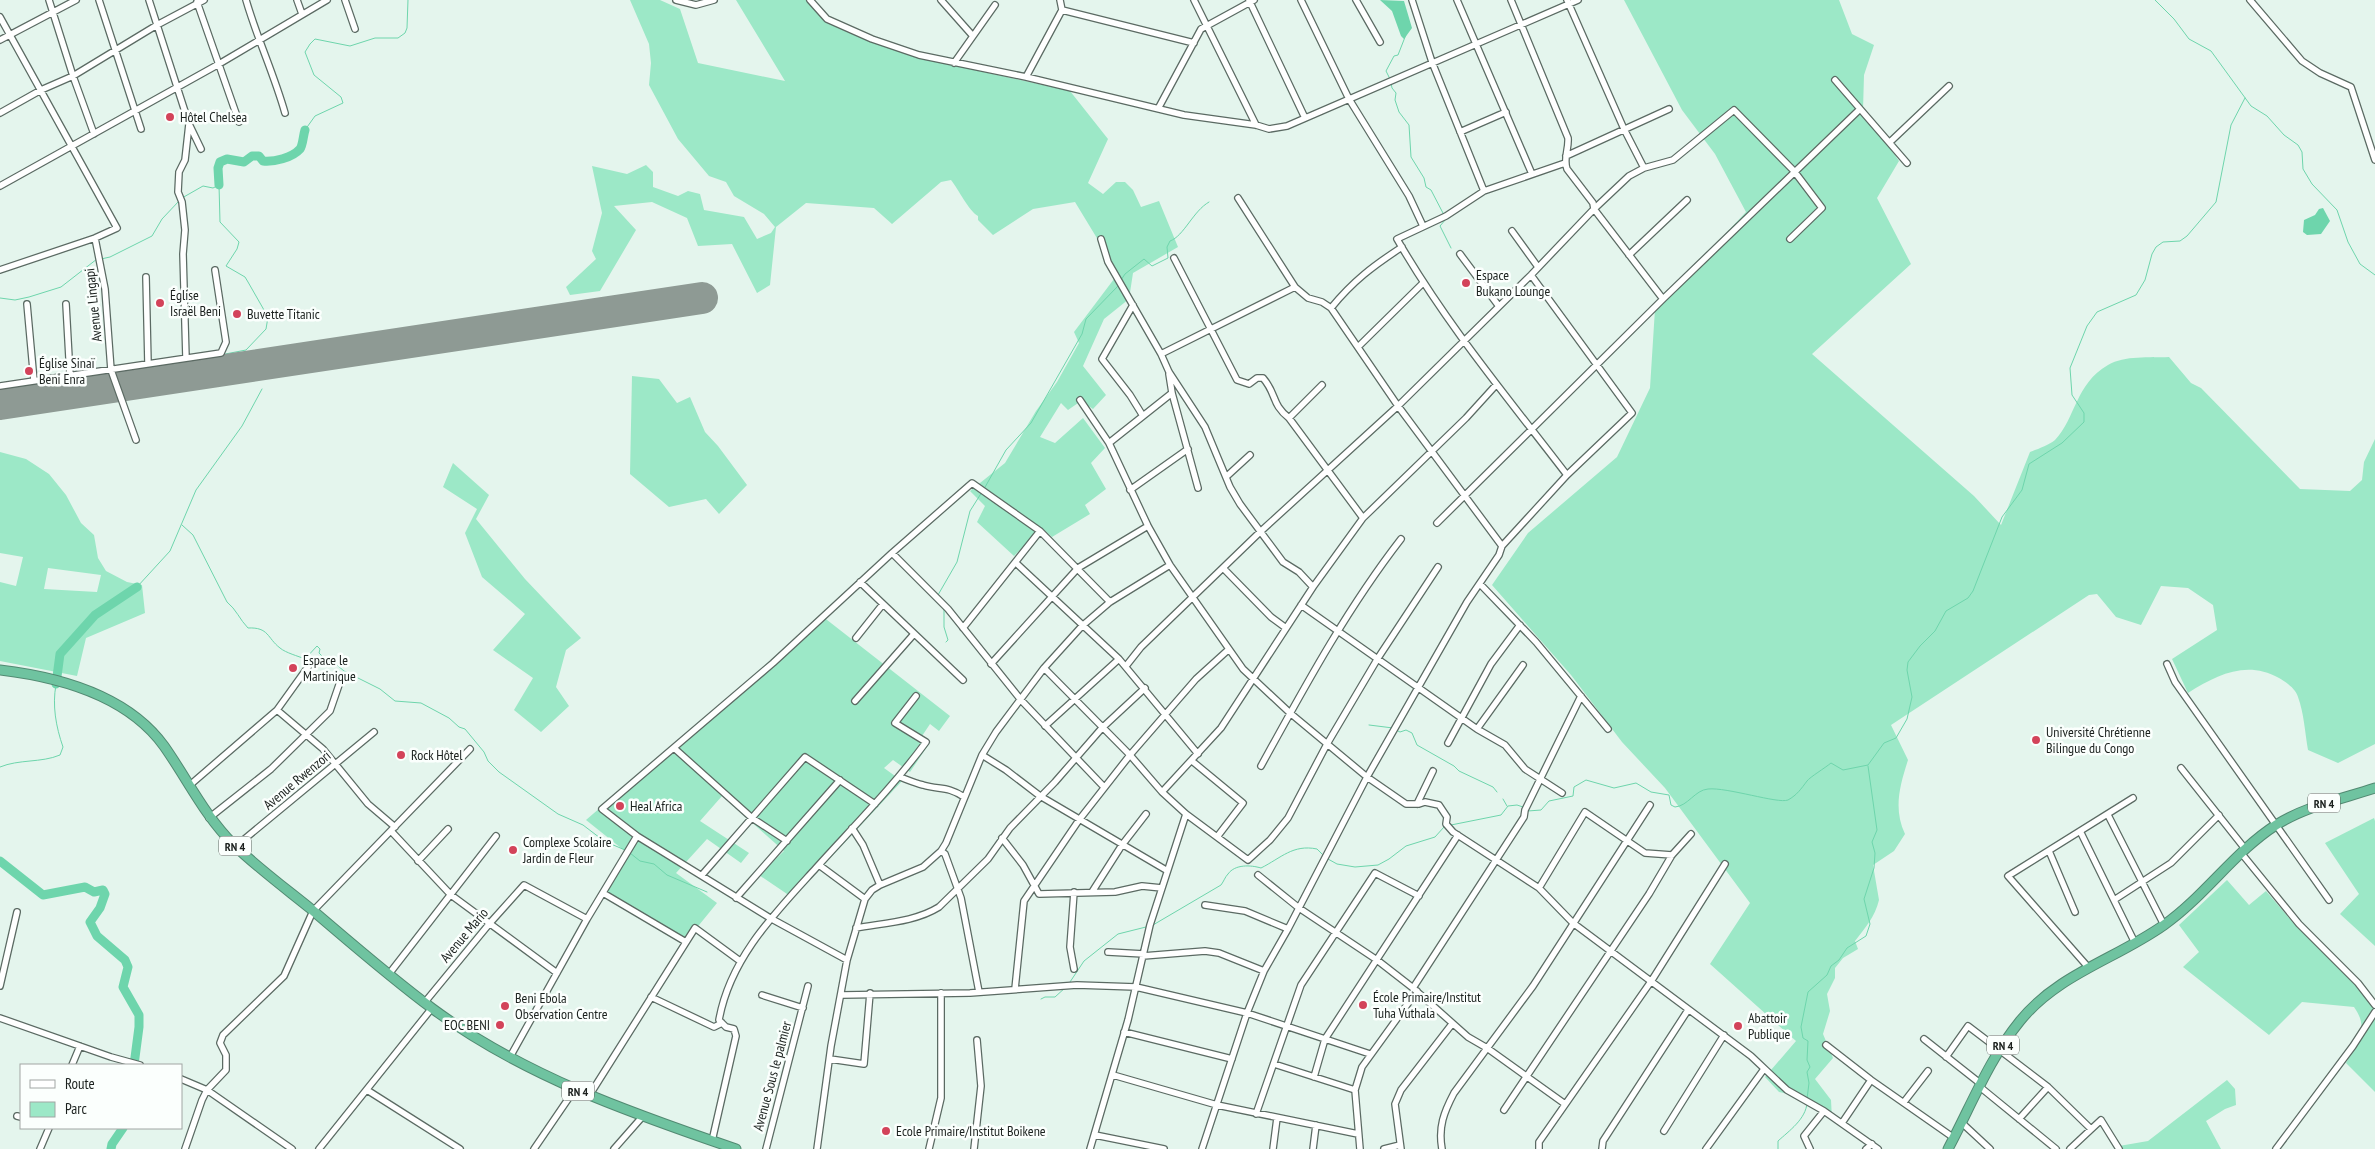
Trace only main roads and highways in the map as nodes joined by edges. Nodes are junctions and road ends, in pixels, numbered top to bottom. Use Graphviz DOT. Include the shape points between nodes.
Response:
graph roads {
  1 [pos="0,670"];
  2 [pos="2375,788"];
  3 [pos="736,1149"];
  4 [pos="1948,1149"];
  1 -- 3 [label="highway, RN 4" via="58,682 105,697 137,719 162,743 209,818 236,846 428,1005 510,1057 589,1096"];
  2 -- 4 [label="highway, RN 4" via="2298,813 2276,825 2164,925 2061,983 2040,1000 2020,1020 1999,1050"];
}
